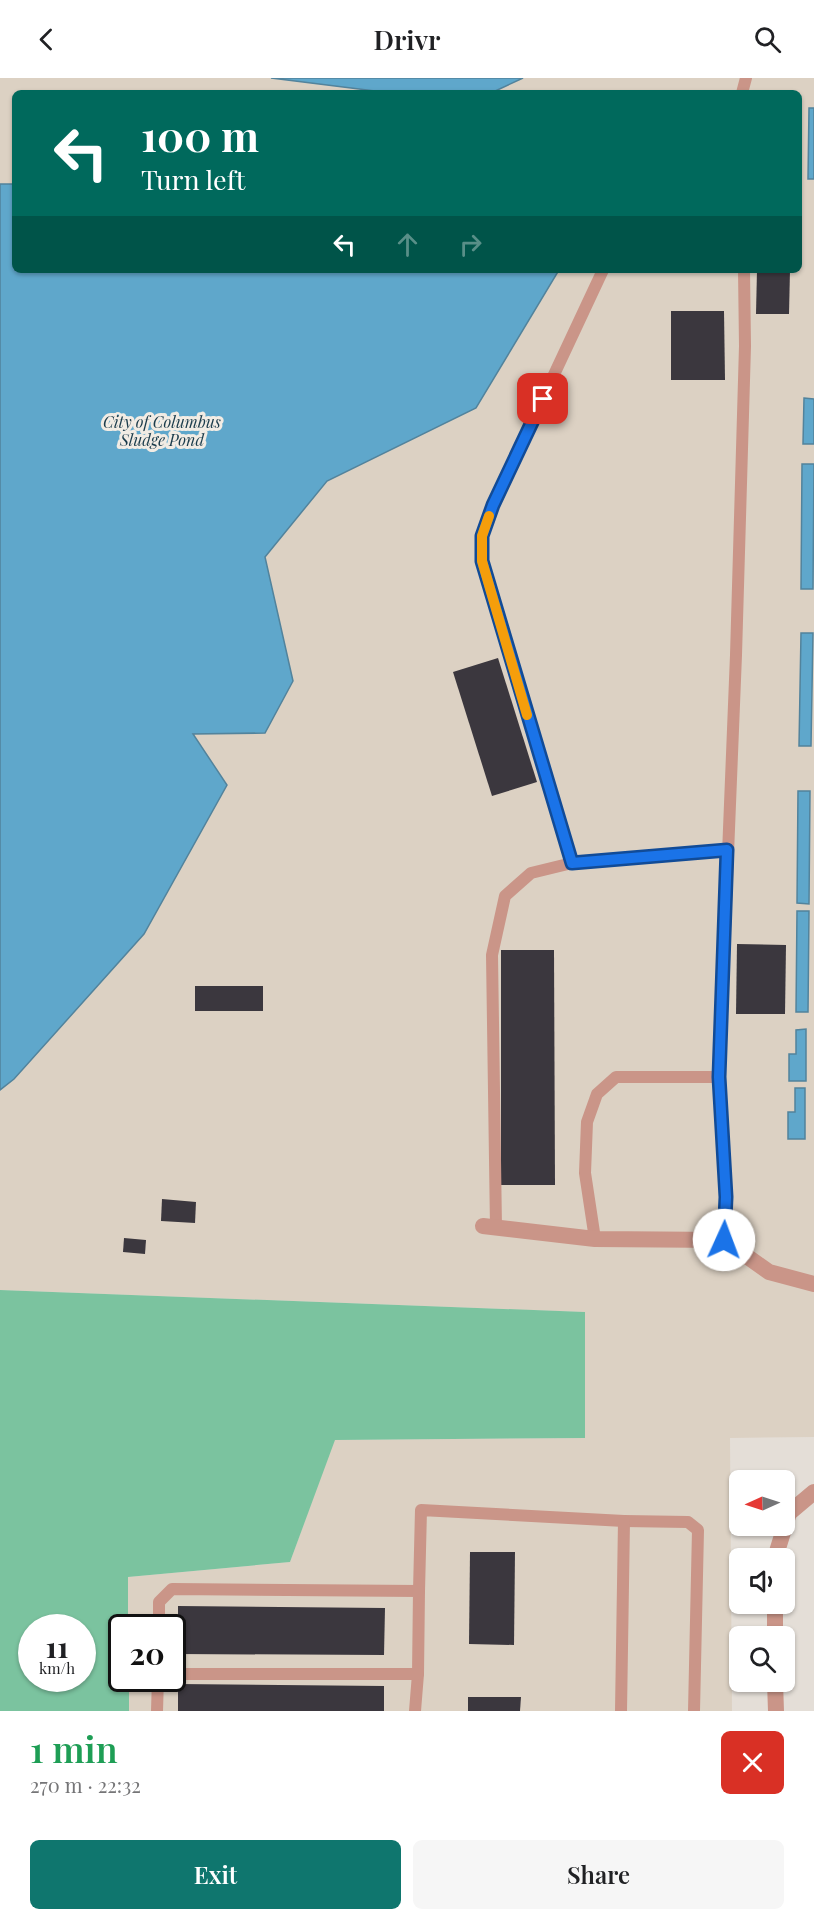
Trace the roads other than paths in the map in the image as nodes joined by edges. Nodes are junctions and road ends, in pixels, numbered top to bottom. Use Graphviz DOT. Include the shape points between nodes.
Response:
graph roads {
  1 [pos="602,273"];
  2 [pos="744,273"];
  3 [pos="727,850"];
  4 [pos="572,863"];
  5 [pos="719,1077"];
  6 [pos="490,1227"];
  7 [pos="596,1239"];
  8 [pos="724,1240"];
  9 [pos="814,1284"];
  10 [pos="814,1492"];
  11 [pos="624,1521"];
  12 [pos="778,1548"];
  13 [pos="419,1591"];
  14 [pos="159,1614"];
  15 [pos="186,1674"];
  16 [pos="418,1674"];
  17 [pos="158,1692"];
  18 [pos="776,1692"];
  19 [pos="157,1711"];
  20 [pos="415,1711"];
  21 [pos="621,1711"];
  22 [pos="694,1711"];
  23 [pos="776,1711"];
  1 -- 4 [label="lane" via="482,536 482,561"];
  2 -- 3 [label="lane" via="736,655"];
  3 -- 4 [label="lane"];
  3 -- 5 [label="lane"];
  4 -- 6 [label="lane" via="531,873 505,896 492,955"];
  5 -- 7 [label="lane" via="616,1077 597,1094 587,1122 585,1173"];
  5 -- 8 [label="lane" via="726,1197"];
  6 -- 7 [label="street"];
  7 -- 8 [label="street"];
  8 -- 9 [label="street" via="769,1272"];
  10 -- 12 [label="street" via="789,1513"];
  11 -- 13 [label="lane" via="421,1510"];
  11 -- 21 [label="lane"];
  11 -- 22 [label="lane" via="688,1522 698,1530"];
  13 -- 14 [label="lane" via="172,1589 159,1602"];
  13 -- 16 [label="lane"];
  15 -- 16 [label="lane"];
  16 -- 20 [label="lane"];
  17 -- 19 [label="lane"];
  18 -- 23 [label="street"];
}
